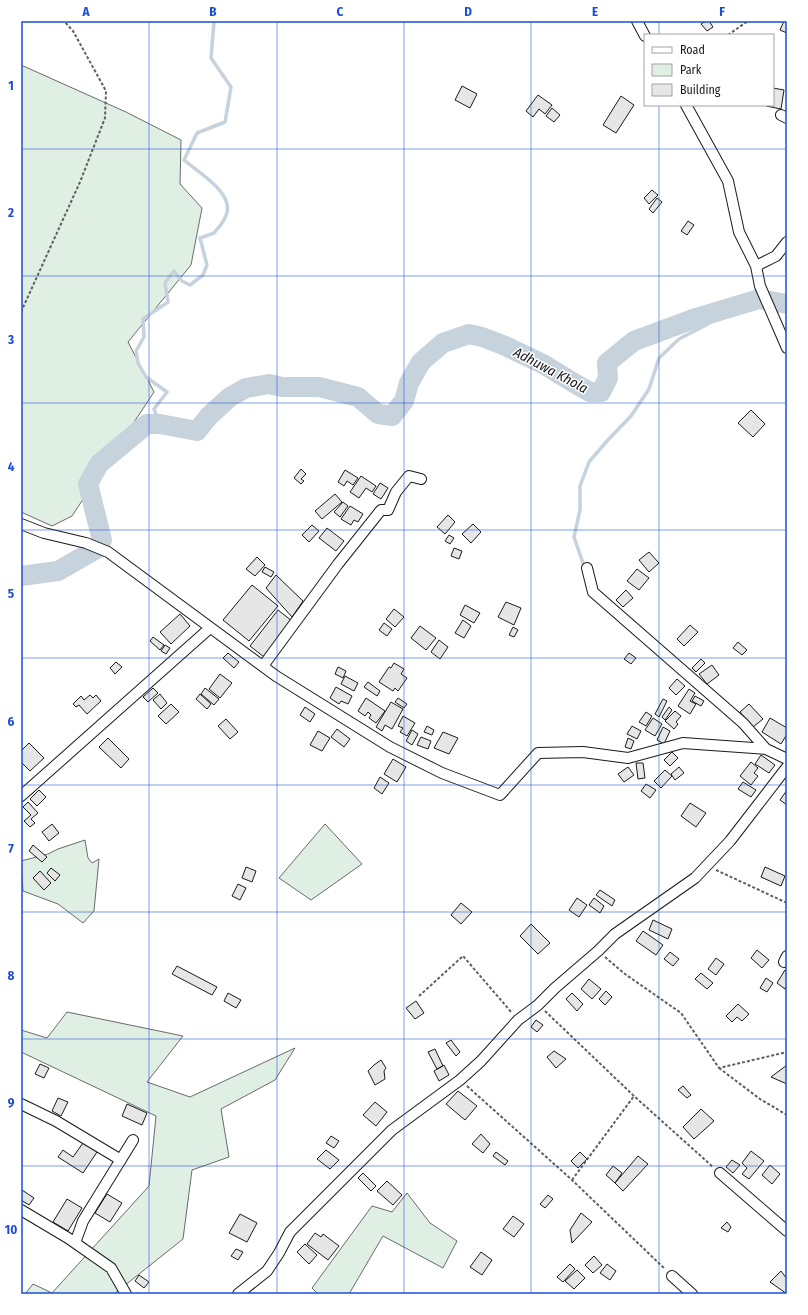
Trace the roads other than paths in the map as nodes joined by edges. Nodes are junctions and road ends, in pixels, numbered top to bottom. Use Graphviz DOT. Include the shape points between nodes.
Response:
graph roads {
  1 [pos="637,21"];
  2 [pos="644,34"];
  3 [pos="687,106"];
  4 [pos="787,242"];
  5 [pos="756,266"];
  6 [pos="787,348"];
  7 [pos="421,479"];
  8 [pos="21,524"];
  9 [pos="587,568"];
  10 [pos="210,628"];
  11 [pos="263,666"];
  12 [pos="766,749"];
  13 [pos="787,759"];
  14 [pos="787,767"];
  15 [pos="21,796"];
  16 [pos="21,1104"];
  17 [pos="133,1140"];
  18 [pos="121,1160"];
  19 [pos="720,1173"];
  20 [pos="21,1210"];
  21 [pos="787,1231"];
  22 [pos="75,1243"];
  23 [pos="672,1276"];
  24 [pos="126,1294"];
  25 [pos="238,1294"];
  26 [pos="692,1294"];
  1 -- 2 [label="street"];
  3 -- 5 [label="street" via="728,181 739,232"];
  4 -- 5 [label="street" via="776,256"];
  5 -- 6 [label="street" via="760,286"];
  7 -- 11 [label="street" via="409,476 396,492 388,510 381,510"];
  8 -- 10 [label="street" via="108,552"];
  9 -- 12 [label="street" via="593,592 743,723"];
  10 -- 11 [label="street"];
  10 -- 15 [label="street"];
  11 -- 12 [label="street" via="390,747 442,773 500,796 538,753 583,752 628,758 683,743"];
  12 -- 13 [label="street"];
  14 -- 25 [label="street" via="730,842 695,878 615,934 538,1005 518,1020 460,1080 392,1130 290,1232 267,1271"];
  16 -- 18 [label="street" via="56,1121"];
  17 -- 18 [label="street"];
  18 -- 22 [label="street" via="84,1221"];
  19 -- 21 [label="street"];
  20 -- 22 [label="street"];
  22 -- 24 [label="street" via="111,1268"];
  23 -- 26 [label="street"];
}
